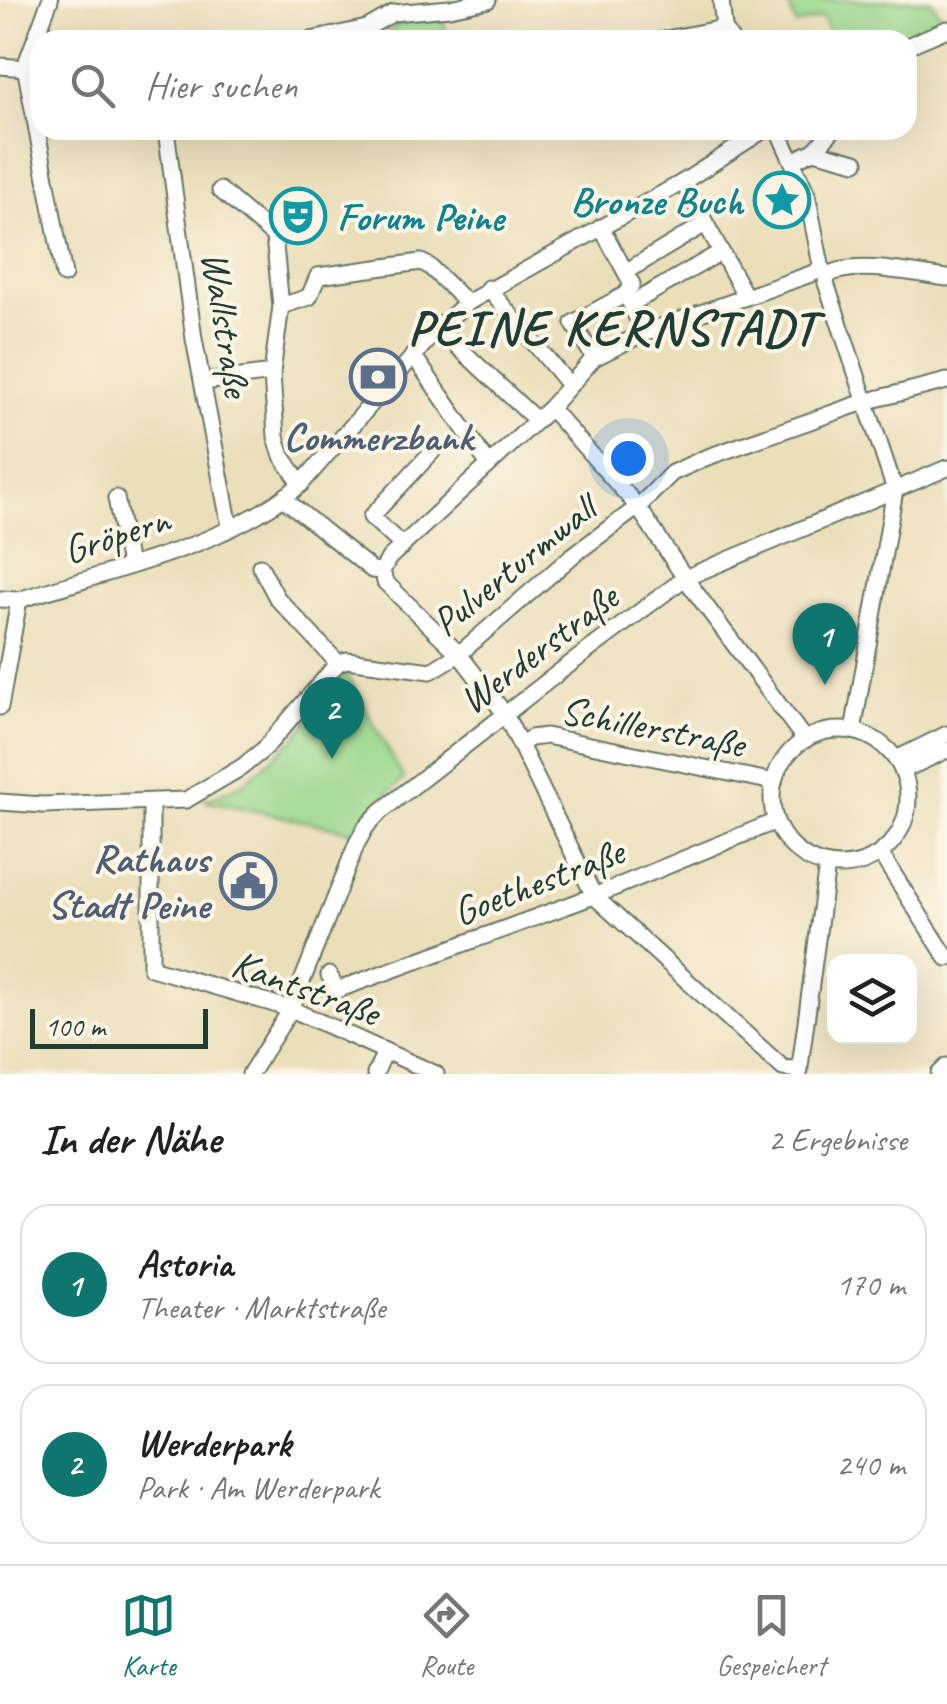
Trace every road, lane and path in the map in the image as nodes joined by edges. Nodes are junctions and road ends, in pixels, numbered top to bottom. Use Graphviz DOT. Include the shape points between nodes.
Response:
graph roads {
  1 [pos="50,0"];
  2 [pos="488,0"];
  3 [pos="721,0"];
  4 [pos="396,6"];
  5 [pos="947,29"];
  6 [pos="42,30"];
  7 [pos="373,30"];
  8 [pos="727,30"];
  9 [pos="917,42"];
  10 [pos="0,66"];
  11 [pos="30,68"];
  12 [pos="44,140"];
  13 [pos="167,140"];
  14 [pos="748,140"];
  15 [pos="783,140"];
  16 [pos="824,140"];
  17 [pos="814,151"];
  18 [pos="794,160"];
  19 [pos="856,162"];
  20 [pos="683,182"];
  21 [pos="220,190"];
  22 [pos="705,224"];
  23 [pos="601,227"];
  24 [pos="721,252"];
  25 [pos="627,272"];
  26 [pos="64,275"];
  27 [pos="947,278"];
  28 [pos="488,288"];
  29 [pos="746,298"];
  30 [pos="628,299"];
  31 [pos="467,303"];
  32 [pos="281,306"];
  33 [pos="438,328"];
  34 [pos="644,333"];
  35 [pos="413,355"];
  36 [pos="594,358"];
  37 [pos="272,373"];
  38 [pos="947,380"];
  39 [pos="204,382"];
  40 [pos="569,385"];
  41 [pos="864,402"];
  42 [pos="550,408"];
  43 [pos="536,420"];
  44 [pos="432,452"];
  45 [pos="489,466"];
  46 [pos="947,468"];
  47 [pos="301,484"];
  48 [pos="895,490"];
  49 [pos="116,498"];
  50 [pos="284,499"];
  51 [pos="638,507"];
  52 [pos="230,527"];
  53 [pos="403,546"];
  54 [pos="129,565"];
  55 [pos="260,566"];
  56 [pos="382,571"];
  57 [pos="684,578"];
  58 [pos="0,600"];
  59 [pos="19,600"];
  60 [pos="459,654"];
  61 [pos="338,664"];
  62 [pos="0,707"];
  63 [pos="505,714"];
  64 [pos="852,731"];
  65 [pos="947,734"];
  66 [pos="805,740"];
  67 [pos="522,744"];
  68 [pos="947,750"];
  69 [pos="899,765"];
  70 [pos="774,782"];
  71 [pos="0,802"];
  72 [pos="152,803"];
  73 [pos="776,822"];
  74 [pos="880,853"];
  75 [pos="826,865"];
  76 [pos="594,896"];
  77 [pos="947,958"];
  78 [pos="330,974"];
  79 [pos="292,1009"];
  80 [pos="386,1051"];
  81 [pos="947,1066"];
  82 [pos="800,1072"];
  83 [pos="250,1074"];
  84 [pos="375,1074"];
  85 [pos="436,1074"];
  86 [pos="939,1074"];
  1 -- 6 [label="street"];
  2 -- 4 [label="street" via="450,8"];
  3 -- 8 [label="street"];
  4 -- 7 [label="street"];
  5 -- 9 [label="street"];
  10 -- 11 [label="street"];
  12 -- 26 [label="street"];
  13 -- 39 [label="street, Wallstraße"];
  14 -- 20 [label="street, Gröpern"];
  15 -- 18 [label="street"];
  16 -- 17 [label="street"];
  17 -- 18 [label="street"];
  17 -- 19 [label="street"];
  18 -- 29 [label="street" via="822,270"];
  20 -- 22 [label="street"];
  20 -- 23 [label="street, Gröpern"];
  21 -- 32 [label="street" via="274,236"];
  22 -- 24 [label="street"];
  22 -- 25 [label="street"];
  23 -- 25 [label="street"];
  23 -- 28 [label="street, Gröpern"];
  24 -- 29 [label="street"];
  24 -- 30 [label="street"];
  25 -- 30 [label="street"];
  27 -- 41 [label="street" via="891,270 828,275 827,290"];
  28 -- 31 [label="street, Gröpern"];
  28 -- 40 [label="street"];
  29 -- 34 [label="street"];
  30 -- 34 [label="street"];
  30 -- 36 [label="street" via="572,323"];
  31 -- 32 [label="street" via="421,262 318,276 309,298"];
  31 -- 33 [label="street, Gröpern"];
  32 -- 37 [label="street"];
  33 -- 35 [label="street, Gröpern"];
  33 -- 43 [label="street"];
  34 -- 36 [label="street"];
  35 -- 45 [label="street"];
  35 -- 47 [label="street, Gröpern"];
  36 -- 40 [label="street"];
  37 -- 39 [label="street"];
  37 -- 47 [label="street" via="276,437"];
  38 -- 41 [label="street, Pulverturmwall"];
  39 -- 52 [label="street, Wallstraße"];
  40 -- 42 [label="street"];
  41 -- 48 [label="street"];
  41 -- 51 [label="street, Pulverturmwall" via="672,473"];
  42 -- 43 [label="street"];
  42 -- 51 [label="street"];
  43 -- 45 [label="street"];
  44 -- 53 [label="street" via="371,517"];
  45 -- 53 [label="street"];
  46 -- 48 [label="street, Werderstraße"];
  47 -- 50 [label="street, Gröpern"];
  48 -- 57 [label="street, Werderstraße"];
  48 -- 64 [label="street"];
  49 -- 54 [label="street"];
  50 -- 52 [label="street, Gröpern"];
  50 -- 56 [label="street" via="372,570"];
  51 -- 57 [label="street"];
  51 -- 60 [label="street, Pulverturmwall"];
  52 -- 54 [label="street, Gröpern"];
  53 -- 56 [label="street"];
  54 -- 59 [label="street, Gröpern"];
  55 -- 61 [label="street" via="277,598"];
  56 -- 60 [label="street" via="385,582"];
  57 -- 63 [label="street, Werderstraße"];
  57 -- 66 [label="street"];
  58 -- 59 [label="street, Gröpern"];
  59 -- 62 [label="street"];
  60 -- 61 [label="street, Pulverturmwall" via="431,671"];
  60 -- 63 [label="street"];
  61 -- 72 [label="street" via="242,767 186,800"];
  63 -- 67 [label="street"];
  63 -- 79 [label="street, Werderstraße" via="366,826"];
  64 -- 66 [label="street"];
  64 -- 69 [label="street" via="877,741"];
  65 -- 69 [label="street"];
  66 -- 70 [label="street" via="785,758"];
  67 -- 70 [label="street, Schillerstraße" via="546,736"];
  67 -- 76 [label="street"];
  68 -- 69 [label="street"];
  69 -- 74 [label="street" via="907,788 903,823"];
  70 -- 73 [label="street"];
  71 -- 72 [label="street"];
  72 -- 79 [label="street, Kantstraße" via="151,968"];
  73 -- 75 [label="street" via="795,849"];
  73 -- 76 [label="street, Goethestraße"];
  74 -- 75 [label="street" via="854,864"];
  74 -- 77 [label="street"];
  75 -- 82 [label="street"];
  76 -- 78 [label="street, Goethestraße" via="336,990"];
  76 -- 82 [label="street" via="783,1068"];
  79 -- 80 [label="street, Kantstraße"];
  79 -- 83 [label="street, Werderstraße"];
  80 -- 84 [label="street"];
  80 -- 85 [label="street, Kantstraße"];
  81 -- 86 [label="street"];
}
